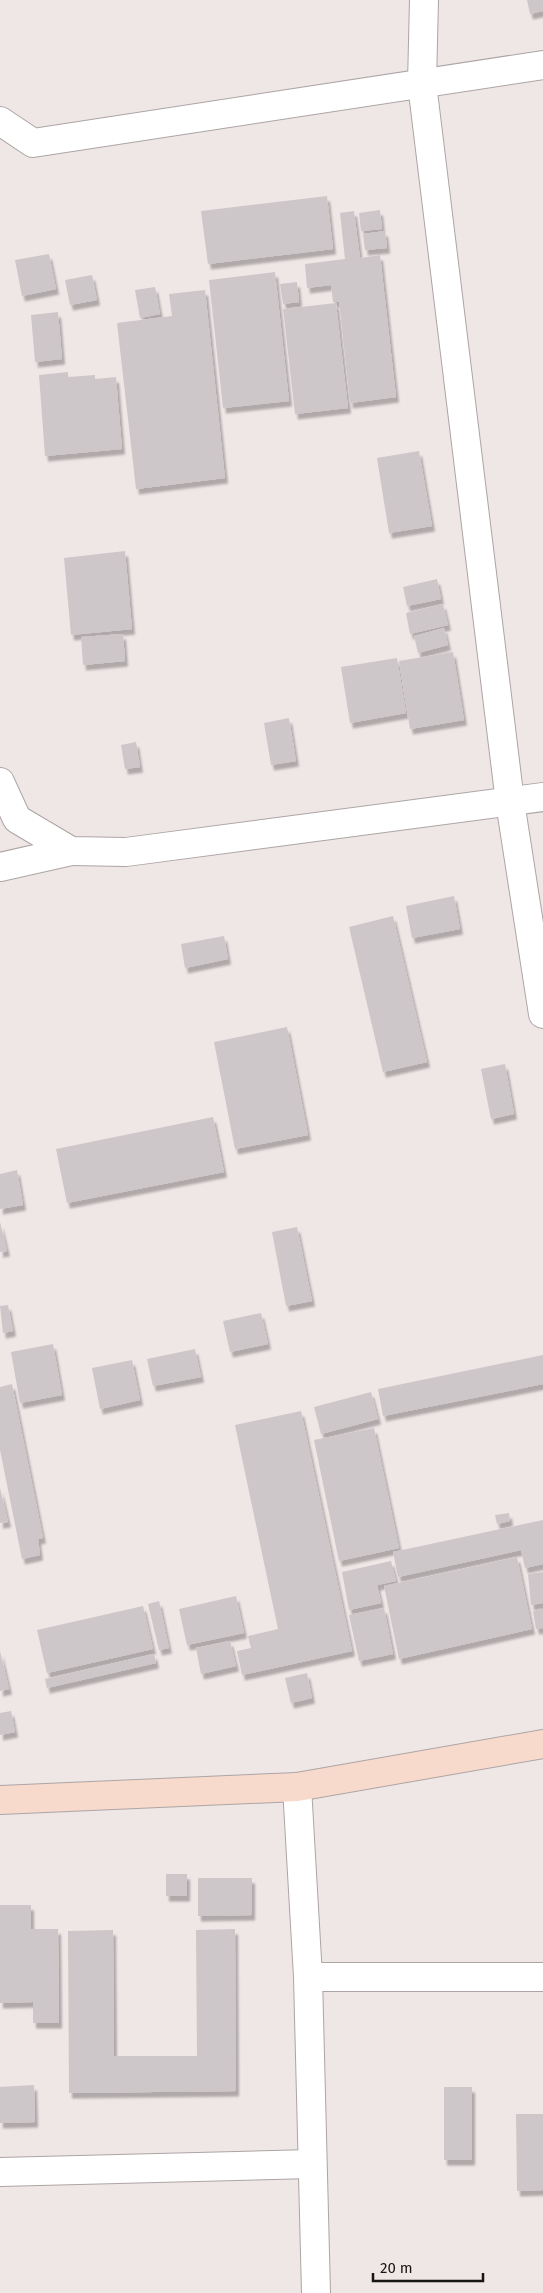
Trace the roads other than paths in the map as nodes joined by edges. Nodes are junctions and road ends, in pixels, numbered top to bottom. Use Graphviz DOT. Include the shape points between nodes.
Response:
graph roads {
  1 [pos="424,0"];
  2 [pos="543,65"];
  3 [pos="422,84"];
  4 [pos="0,121"];
  5 [pos="0,782"];
  6 [pos="543,797"];
  7 [pos="510,802"];
  8 [pos="71,851"];
  9 [pos="0,866"];
  10 [pos="543,1014"];
  11 [pos="543,1744"];
  12 [pos="297,1788"];
  13 [pos="0,1800"];
  14 [pos="308,1977"];
  15 [pos="543,1977"];
  16 [pos="311,2164"];
  17 [pos="0,2172"];
  18 [pos="316,2293"];
  1 -- 3 [label="street"];
  2 -- 3 [label="street"];
  3 -- 4 [label="street" via="33,142"];
  3 -- 7 [label="street"];
  5 -- 8 [label="street" via="17,819"];
  6 -- 7 [label="street"];
  7 -- 8 [label="street" via="126,852"];
  7 -- 10 [label="street"];
  8 -- 9 [label="street"];
  11 -- 12 [label="main road"];
  12 -- 13 [label="main road"];
  12 -- 14 [label="street"];
  14 -- 15 [label="street"];
  14 -- 16 [label="street"];
  16 -- 17 [label="street"];
  16 -- 18 [label="street"];
}
